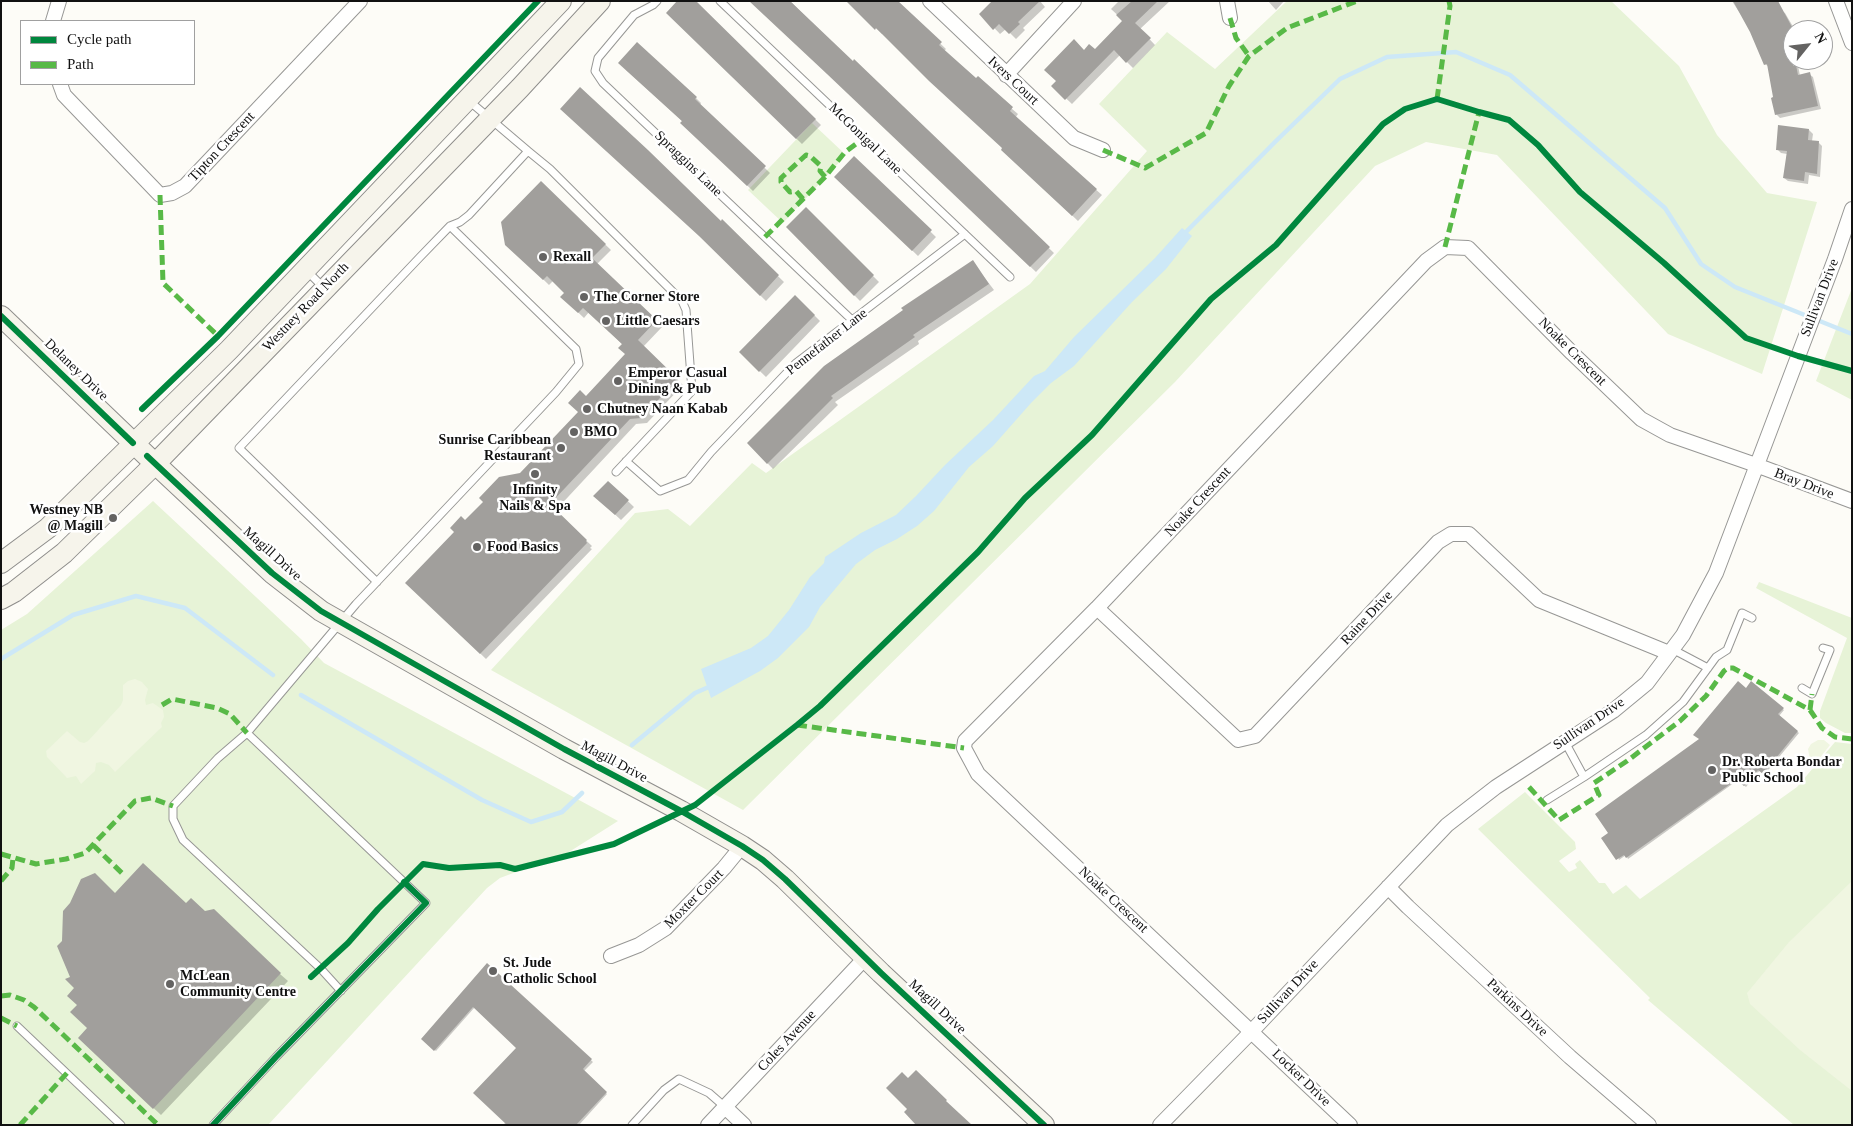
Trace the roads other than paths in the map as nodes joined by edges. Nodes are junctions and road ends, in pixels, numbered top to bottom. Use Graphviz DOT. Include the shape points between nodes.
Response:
graph roads {
  1 [pos="59,1"];
  2 [pos="360,1"];
  3 [pos="561,1"];
  4 [pos="600,1"];
  5 [pos="657,1"];
  6 [pos="720,1"];
  7 [pos="930,1"];
  8 [pos="1074,1"];
  9 [pos="1227,1"];
  10 [pos="1836,1"];
  11 [pos="1230,18"];
  12 [pos="53,20"];
  13 [pos="1852,43"];
  14 [pos="1006,75"];
  15 [pos="60,85"];
  16 [pos="468,100"];
  17 [pos="489,120"];
  18 [pos="1103,150"];
  19 [pos="528,151"];
  20 [pos="1852,209"];
  21 [pos="450,226"];
  22 [pos="965,234"];
  23 [pos="304,269"];
  24 [pos="1010,277"];
  25 [pos="324,288"];
  26 [pos="1,316"];
  27 [pos="853,321"];
  28 [pos="145,454"];
  29 [pos="626,461"];
  30 [pos="1756,465"];
  31 [pos="616,472"];
  32 [pos="1852,502"];
  33 [pos="1,563"];
  34 [pos="377,582"];
  35 [pos="1,600"];
  36 [pos="1097,608"];
  37 [pos="1752,618"];
  38 [pos="339,623"];
  39 [pos="1823,648"];
  40 [pos="1671,651"];
  41 [pos="1708,668"];
  42 [pos="1802,688"];
  43 [pos="247,733"];
  44 [pos="1565,742"];
  45 [pos="1584,777"];
  46 [pos="1547,800"];
  47 [pos="742,846"];
  48 [pos="1388,886"];
  49 [pos="611,956"];
  50 [pos="866,958"];
  51 [pos="341,991"];
  52 [pos="17,1026"];
  53 [pos="1252,1031"];
  54 [pos="725,1107"];
  55 [pos="122,1125"];
  56 [pos="213,1125"];
  57 [pos="632,1125"];
  58 [pos="708,1125"];
  59 [pos="744,1125"];
  60 [pos="1044,1125"];
  61 [pos="1160,1125"];
  62 [pos="1350,1125"];
  63 [pos="1649,1125"];
  1 -- 12 [label="street"];
  2 -- 15 [label="street, Tipton Crescent" via="185,186 172,193 160,194 64,95"];
  3 -- 16 [label="main road, Westney Road North"];
  4 -- 17 [label="main road, Westney Road North"];
  5 -- 27 [label="lane, Spraggins Lane" via="634,14 598,58 595,71 603,83"];
  6 -- 22 [label="lane, McGonigal Lane"];
  7 -- 14 [label="street, Ivers Court"];
  8 -- 14 [label="street"];
  9 -- 11 [label="street"];
  10 -- 13 [label="street"];
  14 -- 18 [label="street, Ivers Court" via="1074,138"];
  16 -- 17 [label="lane"];
  16 -- 23 [label="main road, Westney Road North"];
  17 -- 19 [label="lane"];
  17 -- 25 [label="main road, Westney Road North"];
  19 -- 21 [label="lane" via="469,215"];
  19 -- 29 [label="lane" via="682,301 686,310 692,391"];
  20 -- 30 [label="street, Sullivan Drive"];
  21 -- 34 [label="lane" via="576,349 579,364"];
  21 -- 34 [label="lane" via="239,448"];
  22 -- 24 [label="lane, McGonigal Lane"];
  22 -- 27 [label="lane, Pennefather Lane"];
  23 -- 25 [label="lane"];
  23 -- 28 [label="main road, Westney Road North" via="229,350"];
  25 -- 28 [label="main road, Westney Road North"];
  26 -- 28 [label="main road, Delaney Drive"];
  27 -- 29 [label="lane, Pennefather Lane" via="796,363 688,480 660,492"];
  28 -- 33 [label="main road, Westney Road North" via="112,467 48,528"];
  28 -- 35 [label="main road, Westney Road North" via="64,553"];
  28 -- 38 [label="main road, Magill Drive" via="272,573"];
  29 -- 31 [label="lane"];
  30 -- 32 [label="street, Bray Drive"];
  30 -- 36 [label="street, Noake Crescent" via="1670,436 1641,419 1468,248 1445,247 1426,261"];
  30 -- 40 [label="street, Sullivan Drive" via="1716,573"];
  34 -- 38 [label="lane"];
  36 -- 40 [label="street, Raine Drive" via="1238,740 1255,736 1438,542 1451,534 1469,534 1539,600"];
  36 -- 53 [label="street, Noake Crescent" via="965,741 964,748 978,774"];
  37 -- 41 [label="lane" via="1742,613 1730,652 1716,657"];
  38 -- 43 [label="lane"];
  38 -- 47 [label="main road, Magill Drive"];
  39 -- 42 [label="lane" via="1830,650 1812,694"];
  40 -- 41 [label="lane"];
  40 -- 44 [label="street, Sullivan Drive" via="1647,683"];
  41 -- 45 [label="lane" via="1684,702 1654,728"];
  43 -- 51 [label="lane" via="218,758 173,806 173,819 183,840"];
  43 -- 51 [label="lane" via="426,904"];
  44 -- 45 [label="lane"];
  44 -- 48 [label="street, Sullivan Drive" via="1496,787 1447,825"];
  45 -- 46 [label="lane"];
  47 -- 49 [label="street, Moxter Court" via="666,928 639,945"];
  47 -- 50 [label="main road, Magill Drive" via="786,879"];
  48 -- 53 [label="street, Sullivan Drive"];
  48 -- 63 [label="street, Parkins Drive" via="1570,1057"];
  50 -- 54 [label="street, Coles Avenue"];
  50 -- 60 [label="main road, Magill Drive"];
  51 -- 56 [label="lane"];
  52 -- 55 [label="lane"];
  53 -- 61 [label="street, Sullivan Drive"];
  53 -- 62 [label="street, Locker Drive"];
  54 -- 57 [label="lane" via="709,1093 679,1079 664,1090"];
  54 -- 58 [label="street, Coles Avenue"];
  54 -- 59 [label="street"];
}
